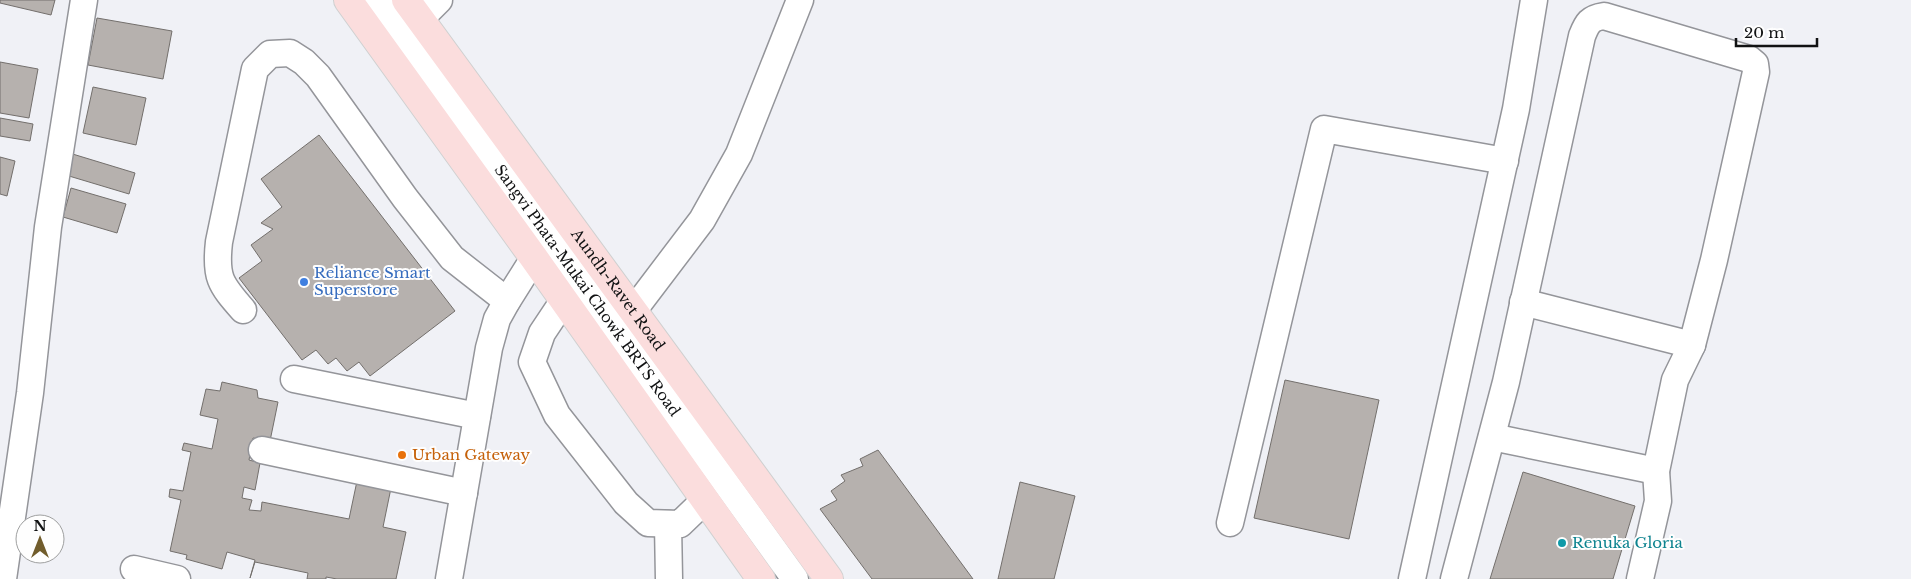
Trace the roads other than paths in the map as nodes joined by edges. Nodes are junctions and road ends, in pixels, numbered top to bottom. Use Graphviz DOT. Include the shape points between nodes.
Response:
graph roads {
  1 [pos="84,0"];
  2 [pos="348,0"];
  3 [pos="378,0"];
  4 [pos="439,0"];
  5 [pos="800,0"];
  6 [pos="1534,0"];
  7 [pos="413,10"];
  8 [pos="1505,161"];
  9 [pos="534,258"];
  10 [pos="564,300"];
  11 [pos="506,301"];
  12 [pos="1523,302"];
  13 [pos="242,310"];
  14 [pos="633,311"];
  15 [pos="1692,345"];
  16 [pos="294,379"];
  17 [pos="477,416"];
  18 [pos="1492,437"];
  19 [pos="262,450"];
  20 [pos="1656,471"];
  21 [pos="464,493"];
  22 [pos="705,500"];
  23 [pos="668,524"];
  24 [pos="1230,524"];
  25 [pos="134,569"];
  26 [pos="3,579"];
  27 [pos="177,579"];
  28 [pos="449,579"];
  29 [pos="669,579"];
  30 [pos="761,579"];
  31 [pos="795,579"];
  32 [pos="829,579"];
  33 [pos="1412,579"];
  34 [pos="1454,579"];
  35 [pos="1640,579"];
  1 -- 26 [label="street" via="48,227 30,393"];
  2 -- 9 [label="main road"];
  3 -- 31 [label="street, Sangvi Phata-Mukai Chowk BRTS Road"];
  4 -- 7 [label="street"];
  5 -- 14 [label="street" via="739,154 702,220"];
  6 -- 8 [label="street"];
  7 -- 14 [label="main road, Aundh-Ravet Road"];
  8 -- 24 [label="street" via="1324,129"];
  8 -- 33 [label="street"];
  9 -- 10 [label="main road"];
  9 -- 11 [label="street"];
  10 -- 22 [label="main road"];
  10 -- 23 [label="street" via="542,333 532,362 557,415 626,503 648,524"];
  11 -- 13 [label="street" via="452,258 318,76 290,53 270,54 255,69 219,242 218,271 224,288"];
  11 -- 17 [label="street" via="489,348"];
  12 -- 15 [label="street"];
  12 -- 15 [label="street" via="1582,36 1594,17 1604,16 1739,55 1755,64 1752,91"];
  12 -- 18 [label="street"];
  14 -- 32 [label="main road, Aundh-Ravet Road"];
  15 -- 20 [label="street" via="1675,380"];
  16 -- 17 [label="street"];
  17 -- 21 [label="street"];
  18 -- 20 [label="street"];
  18 -- 34 [label="street"];
  19 -- 21 [label="street"];
  20 -- 35 [label="street" via="1658,501"];
  21 -- 28 [label="street"];
  22 -- 23 [label="street" via="680,524"];
  22 -- 30 [label="main road"];
  23 -- 29 [label="street"];
  25 -- 27 [label="street"];
}
